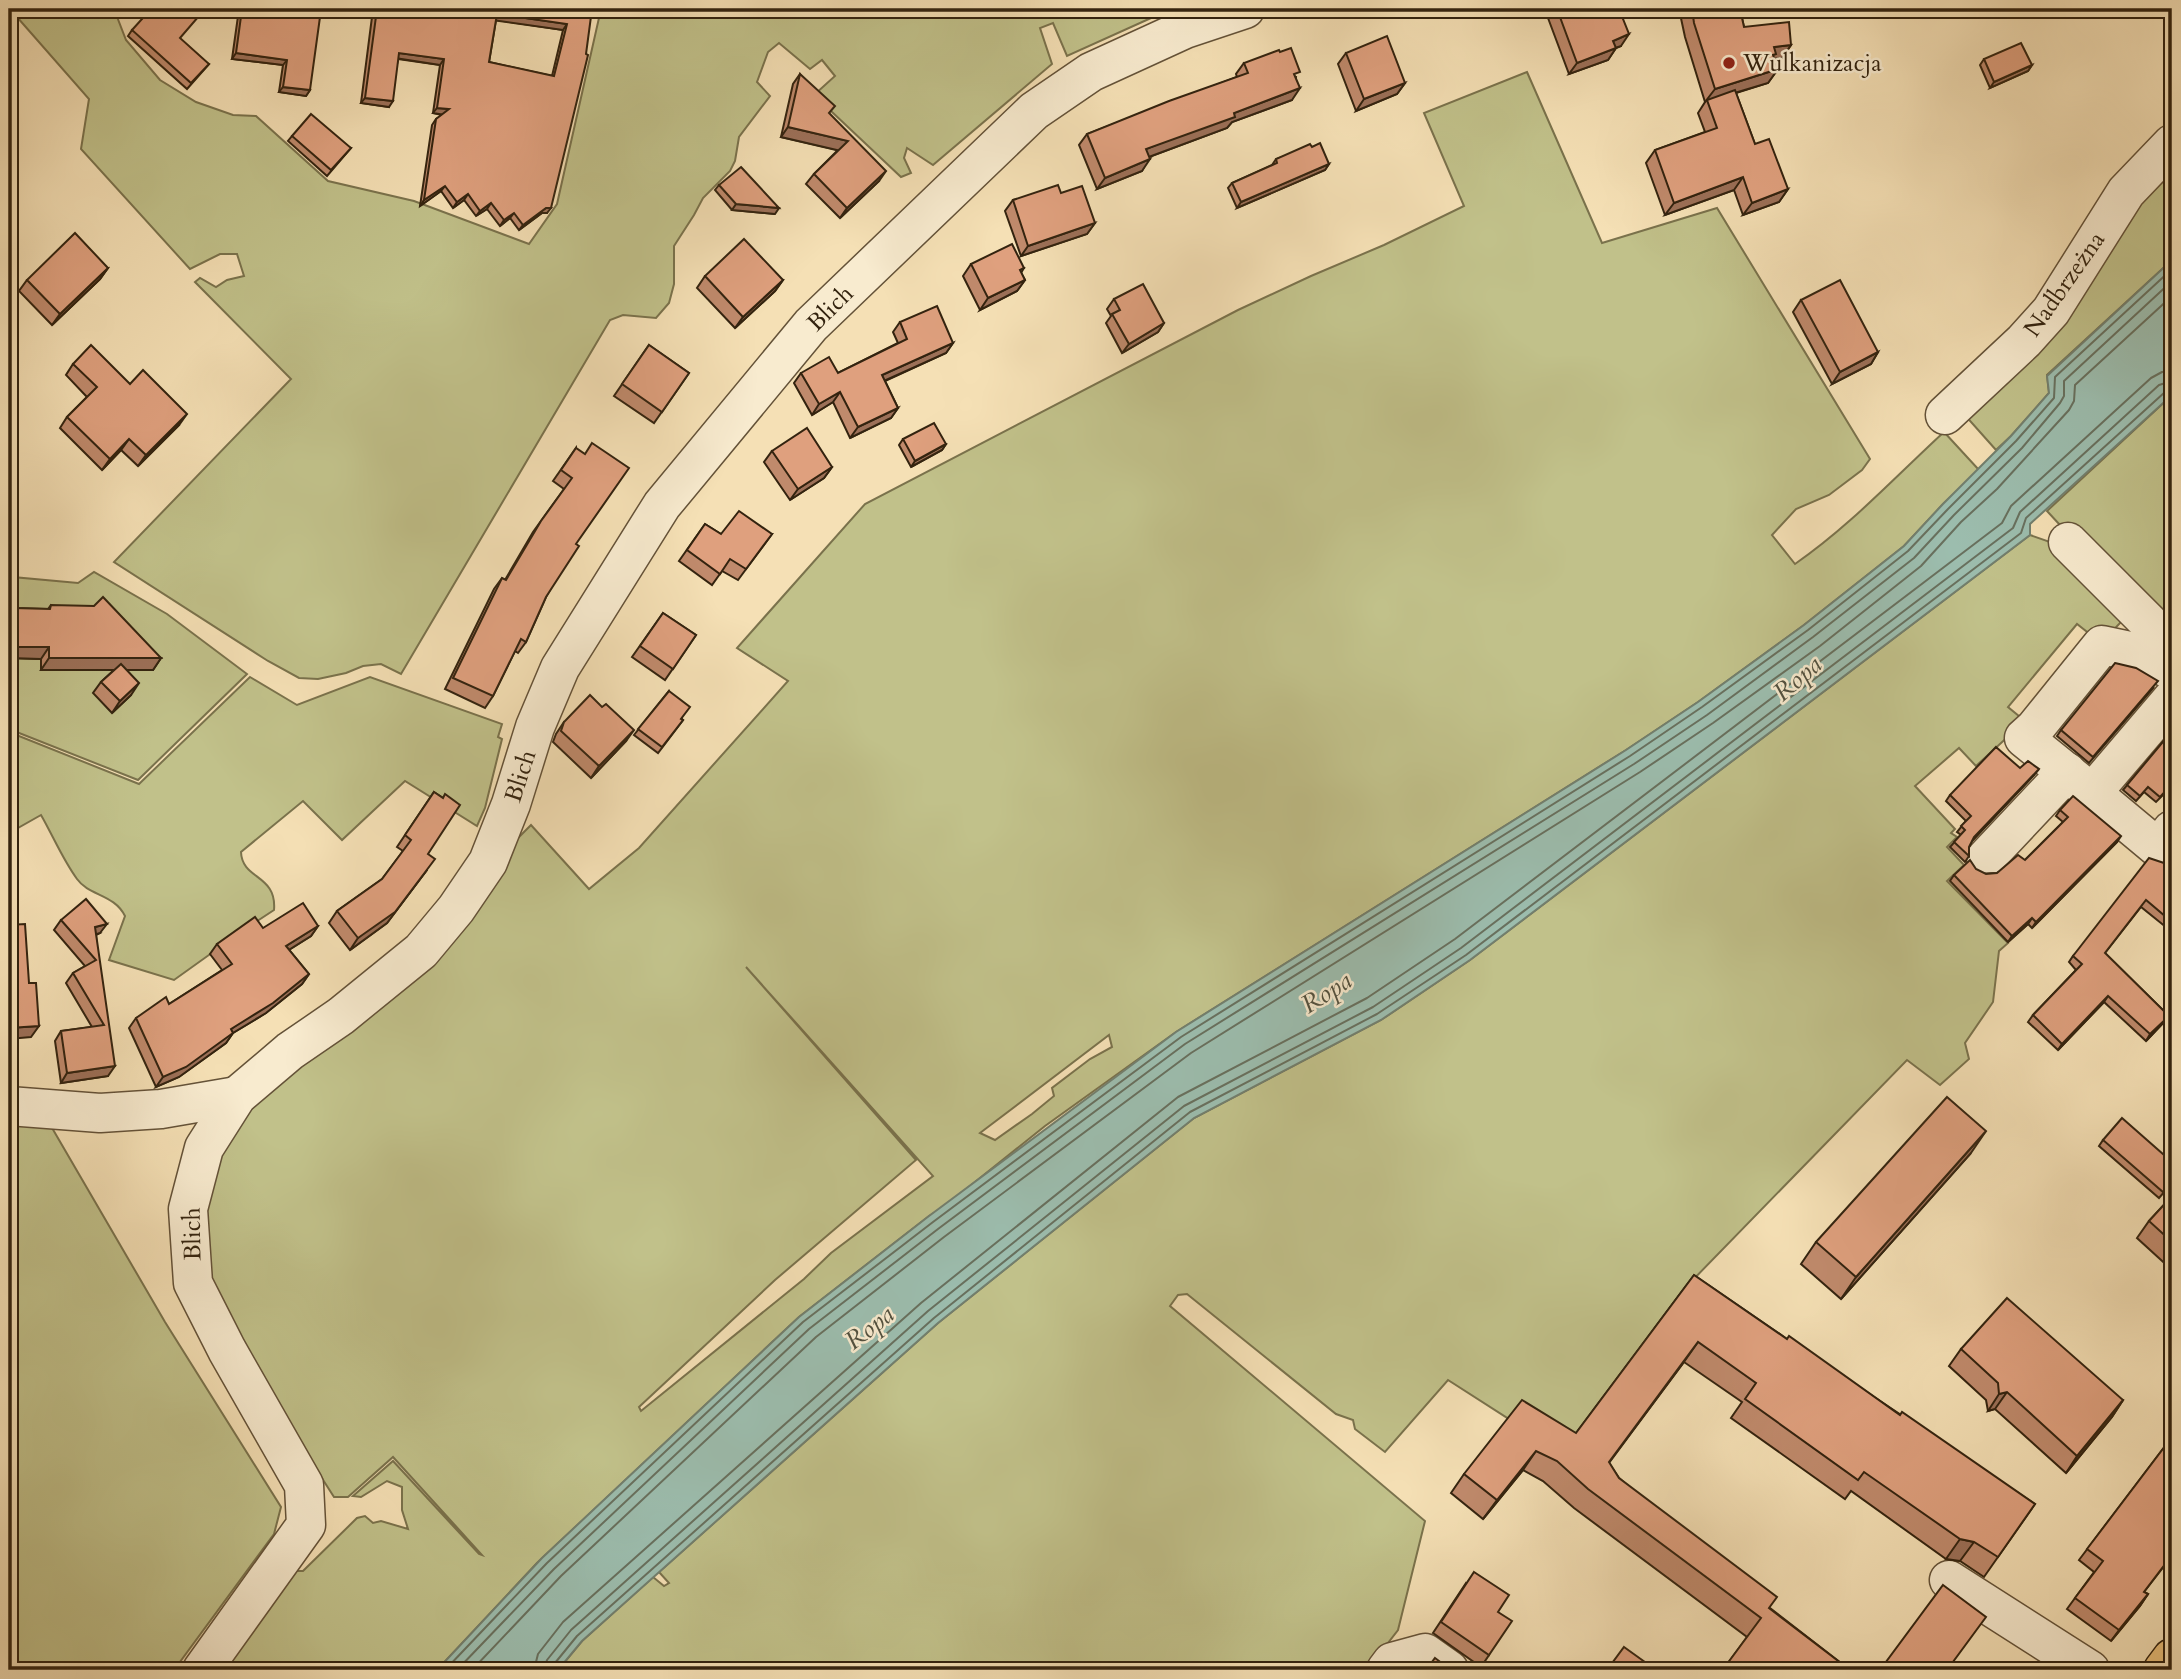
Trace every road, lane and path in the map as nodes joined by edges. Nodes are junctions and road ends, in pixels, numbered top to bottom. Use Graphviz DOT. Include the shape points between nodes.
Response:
graph roads {
  1 [pos="1245,9"];
  2 [pos="2172,144"];
  3 [pos="1945,415"];
  4 [pos="2068,542"];
  5 [pos="2172,646"];
  6 [pos="2172,671"];
  7 [pos="2172,699"];
  8 [pos="2080,783"];
  9 [pos="2172,830"];
  10 [pos="1986,858"];
  11 [pos="237,1096"];
  12 [pos="25,1102"];
  13 [pos="1949,1580"];
  14 [pos="2172,1658"];
  15 [pos="1437,1662"];
  16 [pos="202,1670"];
  17 [pos="1386,1670"];
  18 [pos="2090,1670"];
  19 [pos="2162,1670"];
  1 -- 11 [label="street, Blich" via="1185,29 1091,72 1034,111 811,325 662,505 566,658 535,727 488,862 456,909 421,951"];
  2 -- 3 [label="street, Nadbrzeżna" via="2126,192 2051,311"];
  4 -- 5 [label="street"];
  6 -- 8 [label="street" via="2140,653 2102,645 2024,738"];
  7 -- 8 [label="street"];
  8 -- 9 [label="street" via="2158,848"];
  8 -- 10 [label="street"];
  11 -- 12 [label="street" via="161,1109 100,1113"];
  11 -- 16 [label="street, Blich" via="204,1148 188,1209 193,1283 304,1485 306,1525"];
  13 -- 18 [label="street"];
  14 -- 19 [label="main road"];
  15 -- 17 [label="street" via="1392,1662"];
}
